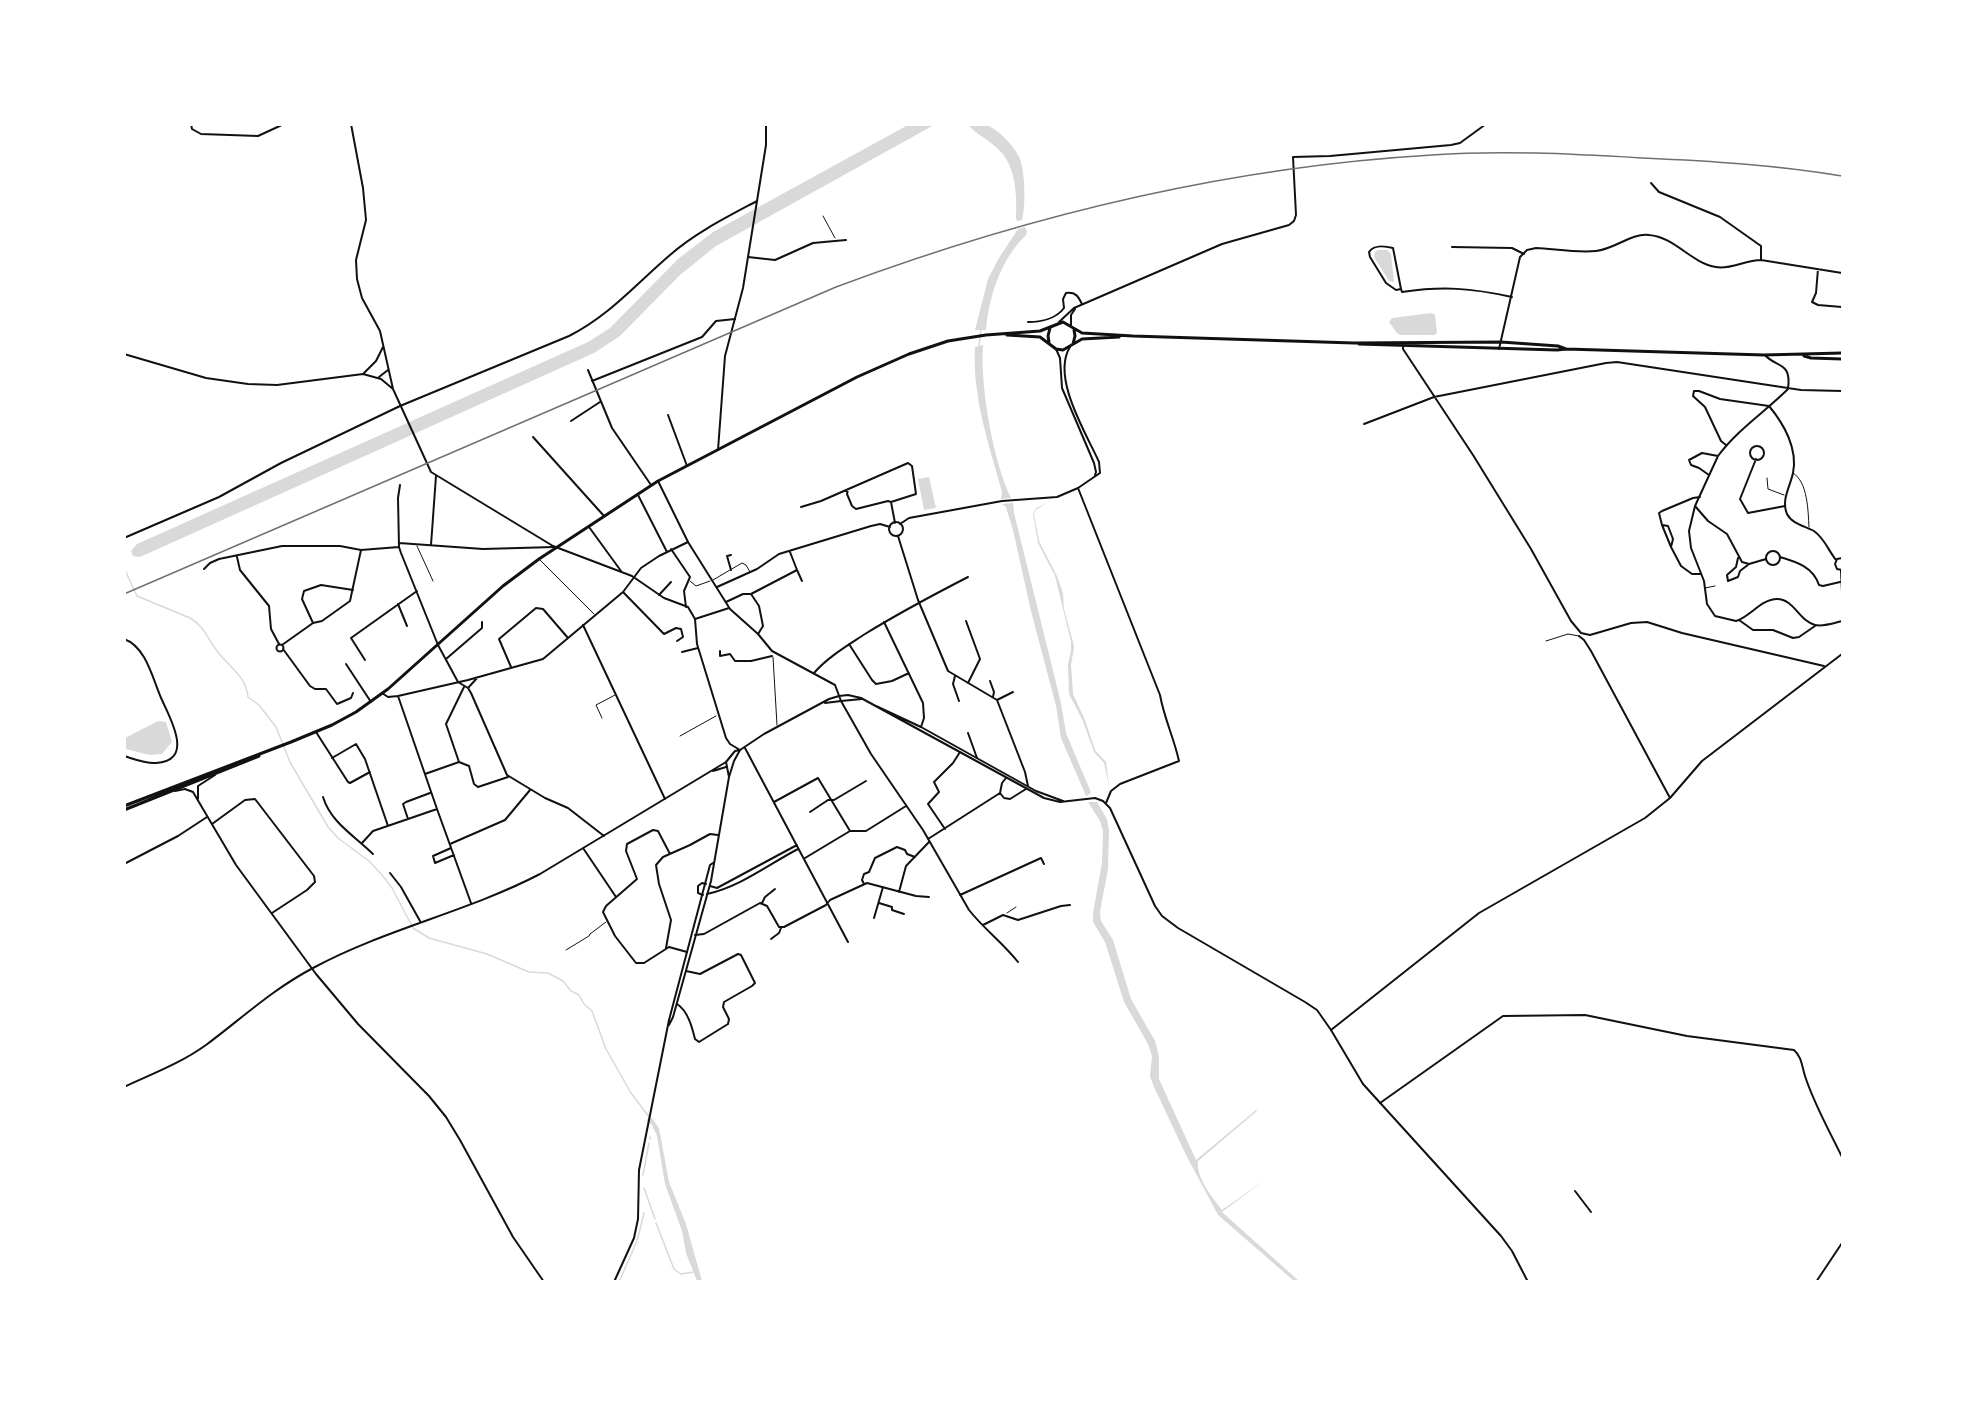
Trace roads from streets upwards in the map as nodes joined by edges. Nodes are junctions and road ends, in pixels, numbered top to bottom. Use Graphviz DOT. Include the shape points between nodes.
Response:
graph roads {
  1 [pos="191,124"];
  2 [pos="284,124"];
  3 [pos="351,124"];
  4 [pos="766,124"];
  5 [pos="1486,124"];
  6 [pos="1651,183"];
  7 [pos="757,201"];
  8 [pos="846,240"];
  9 [pos="1452,247"];
  10 [pos="1524,254"];
  11 [pos="748,257"];
  12 [pos="1761,260"];
  13 [pos="1818,269"];
  14 [pos="1842,273"];
  15 [pos="1401,289"];
  16 [pos="1512,297"];
  17 [pos="1081,305"];
  18 [pos="1842,306"];
  19 [pos="735,319"];
  20 [pos="1028,322"];
  21 [pos="1059,322"];
  22 [pos="1051,327"];
  23 [pos="1072,327"];
  24 [pos="996,334"];
  25 [pos="1132,336"];
  26 [pos="1500,342"];
  27 [pos="1354,343"];
  28 [pos="1050,344"];
  29 [pos="1403,345"];
  30 [pos="1071,346"];
  31 [pos="383,347"];
  32 [pos="1056,349"];
  33 [pos="1499,349"];
  34 [pos="1566,349"];
  35 [pos="1842,353"];
  36 [pos="124,354"];
  37 [pos="1764,355"];
  38 [pos="1802,355"];
  39 [pos="1842,359"];
  40 [pos="371,368"];
  41 [pos="389,368"];
  42 [pos="588,370"];
  43 [pos="363,374"];
  44 [pos="373,375"];
  45 [pos="379,377"];
  46 [pos="592,382"];
  47 [pos="1789,387"];
  48 [pos="393,389"];
  49 [pos="1842,391"];
  50 [pos="1434,397"];
  51 [pos="600,402"];
  52 [pos="400,406"];
  53 [pos="1769,406"];
  54 [pos="668,415"];
  55 [pos="572,421"];
  56 [pos="1364,424"];
  57 [pos="533,436"];
  58 [pos="1726,445"];
  59 [pos="718,450"];
  60 [pos="1718,456"];
  61 [pos="1756,459"];
  62 [pos="687,466"];
  63 [pos="1709,475"];
  64 [pos="436,476"];
  65 [pos="1093,478"];
  66 [pos="658,481"];
  67 [pos="400,485"];
  68 [pos="651,485"];
  69 [pos="1078,488"];
  70 [pos="848,489"];
  71 [pos="638,494"];
  72 [pos="1700,497"];
  73 [pos="891,502"];
  74 [pos="1695,506"];
  75 [pos="1785,506"];
  76 [pos="801,507"];
  77 [pos="604,516"];
  78 [pos="895,523"];
  79 [pos="900,524"];
  80 [pos="589,526"];
  81 [pos="890,527"];
  82 [pos="898,536"];
  83 [pos="124,538"];
  84 [pos="688,542"];
  85 [pos="399,545"];
  86 [pos="431,545"];
  87 [pos="557,547"];
  88 [pos="671,549"];
  89 [pos="361,550"];
  90 [pos="666,552"];
  91 [pos="790,552"];
  92 [pos="731,555"];
  93 [pos="237,557"];
  94 [pos="1780,557"];
  95 [pos="1738,558"];
  96 [pos="1842,558"];
  97 [pos="1766,559"];
  98 [pos="1836,560"];
  99 [pos="1749,564"];
  100 [pos="732,568"];
  101 [pos="204,569"];
  102 [pos="797,570"];
  103 [pos="1842,570"];
  104 [pos="622,573"];
  105 [pos="1702,573"];
  106 [pos="634,577"];
  107 [pos="968,577"];
  108 [pos="802,581"];
  109 [pos="671,582"];
  110 [pos="1840,582"];
  111 [pos="717,587"];
  112 [pos="353,590"];
  113 [pos="417,591"];
  114 [pos="623,592"];
  115 [pos="1842,592"];
  116 [pos="751,594"];
  117 [pos="659,595"];
  118 [pos="726,602"];
  119 [pos="919,602"];
  120 [pos="398,604"];
  121 [pos="686,606"];
  122 [pos="729,608"];
  123 [pos="694,619"];
  124 [pos="1739,620"];
  125 [pos="966,621"];
  126 [pos="1842,621"];
  127 [pos="482,622"];
  128 [pos="884,622"];
  129 [pos="313,623"];
  130 [pos="583,625"];
  131 [pos="1815,625"];
  132 [pos="407,626"];
  133 [pos="758,634"];
  134 [pos="1580,635"];
  135 [pos="568,638"];
  136 [pos="124,639"];
  137 [pos="677,640"];
  138 [pos="280,644"];
  139 [pos="849,644"];
  140 [pos="438,645"];
  141 [pos="698,648"];
  142 [pos="283,650"];
  143 [pos="720,651"];
  144 [pos="682,652"];
  145 [pos="1842,654"];
  146 [pos="772,656"];
  147 [pos="446,659"];
  148 [pos="365,660"];
  149 [pos="346,664"];
  150 [pos="1824,666"];
  151 [pos="511,667"];
  152 [pos="909,673"];
  153 [pos="814,674"];
  154 [pos="481,675"];
  155 [pos="956,676"];
  156 [pos="990,681"];
  157 [pos="458,682"];
  158 [pos="968,683"];
  159 [pos="464,687"];
  160 [pos="468,688"];
  161 [pos="1013,692"];
  162 [pos="353,693"];
  163 [pos="382,693"];
  164 [pos="398,696"];
  165 [pos="839,696"];
  166 [pos="993,697"];
  167 [pos="862,699"];
  168 [pos="997,700"];
  169 [pos="841,701"];
  170 [pos="959,701"];
  171 [pos="371,702"];
  172 [pos="825,703"];
  173 [pos="921,728"];
  174 [pos="316,732"];
  175 [pos="968,733"];
  176 [pos="745,748"];
  177 [pos="271,750"];
  178 [pos="740,750"];
  179 [pos="960,753"];
  180 [pos="124,756"];
  181 [pos="332,758"];
  182 [pos="729,759"];
  183 [pos="977,760"];
  184 [pos="734,761"];
  185 [pos="459,762"];
  186 [pos="726,762"];
  187 [pos="732,766"];
  188 [pos="726,767"];
  189 [pos="220,772"];
  190 [pos="370,772"];
  191 [pos="710,772"];
  192 [pos="425,774"];
  193 [pos="508,777"];
  194 [pos="729,777"];
  195 [pos="1008,777"];
  196 [pos="866,781"];
  197 [pos="1027,787"];
  198 [pos="530,790"];
  199 [pos="170,792"];
  200 [pos="431,793"];
  201 [pos="1000,793"];
  202 [pos="323,797"];
  203 [pos="1670,798"];
  204 [pos="665,799"];
  205 [pos="831,800"];
  206 [pos="199,802"];
  207 [pos="774,802"];
  208 [pos="1106,803"];
  209 [pos="906,806"];
  210 [pos="124,808"];
  211 [pos="436,809"];
  212 [pos="810,812"];
  213 [pos="207,817"];
  214 [pos="408,819"];
  215 [pos="212,824"];
  216 [pos="388,826"];
  217 [pos="945,829"];
  218 [pos="850,831"];
  219 [pos="718,835"];
  220 [pos="604,836"];
  221 [pos="929,841"];
  222 [pos="362,843"];
  223 [pos="450,844"];
  224 [pos="797,845"];
  225 [pos="584,847"];
  226 [pos="451,848"];
  227 [pos="799,849"];
  228 [pos="373,854"];
  229 [pos="670,854"];
  230 [pos="454,855"];
  231 [pos="915,857"];
  232 [pos="805,858"];
  233 [pos="124,864"];
  234 [pos="1044,864"];
  235 [pos="390,873"];
  236 [pos="864,884"];
  237 [pos="708,885"];
  238 [pos="883,887"];
  239 [pos="775,889"];
  240 [pos="900,892"];
  241 [pos="705,895"];
  242 [pos="960,895"];
  243 [pos="616,897"];
  244 [pos="929,897"];
  245 [pos="471,903"];
  246 [pos="762,903"];
  247 [pos="828,903"];
  248 [pos="879,903"];
  249 [pos="1070,904"];
  250 [pos="272,913"];
  251 [pos="904,914"];
  252 [pos="874,918"];
  253 [pos="418,922"];
  254 [pos="983,925"];
  255 [pos="781,927"];
  256 [pos="694,935"];
  257 [pos="771,939"];
  258 [pos="848,942"];
  259 [pos="666,948"];
  260 [pos="689,952"];
  261 [pos="1018,962"];
  262 [pos="312,968"];
  263 [pos="684,970"];
  264 [pos="675,1003"];
  265 [pos="1331,1030"];
  266 [pos="124,1087"];
  267 [pos="1380,1102"];
  268 [pos="1842,1157"];
  269 [pos="1575,1191"];
  270 [pos="1591,1212"];
  271 [pos="1842,1243"];
  272 [pos="544,1281"];
  273 [pos="614,1281"];
  274 [pos="1528,1281"];
  275 [pos="1816,1281"];
  1 -- 2 [label="street" via="201,134 258,136"];
  3 -- 31 [label="street" via="366,220 356,260 357,279 362,298 379,327"];
  4 -- 7 [label="street"];
  5 -- 17 [label="street" via="1451,146 1293,157 1296,215 1289,225 1222,244"];
  6 -- 12 [label="street" via="1659,192 1720,217 1761,246"];
  7 -- 11 [label="street"];
  7 -- 52 [label="street" via="672,253 590,325"];
  8 -- 11 [label="street" via="813,243 776,260"];
  9 -- 10 [label="street" via="1512,248"];
  10 -- 12 [label="street" via="1536,248 1597,251 1641,234 1666,240 1716,267"];
  10 -- 16 [label="street" via="1520,257"];
  11 -- 19 [label="street"];
  12 -- 13 [label="street"];
  13 -- 14 [label="street"];
  13 -- 18 [label="street" via="1812,302"];
  15 -- 15 [label="street" via="1393,248 1371,249 1370,257 1386,284"];
  15 -- 16 [label="street" via="1402,292 1450,287"];
  16 -- 26 [label="street"];
  17 -- 20 [label="street" via="1077,295 1066,293 1060,314"];
  17 -- 21 [label="street"];
  17 -- 23 [label="street" via="1072,311"];
  19 -- 46 [label="street" via="716,321 702,337"];
  19 -- 59 [label="street" via="725,356"];
  21 -- 22 [label="main road"];
  21 -- 23 [label="main road"];
  22 -- 24 [label="main road"];
  22 -- 28 [label="main road"];
  23 -- 25 [label="main road" via="1082,333"];
  23 -- 30 [label="main road" via="1075,336"];
  24 -- 28 [label="main road" via="1040,337"];
  24 -- 59 [label="main road" via="930,346 898,359"];
  25 -- 27 [label="main road"];
  25 -- 30 [label="main road" via="1082,339"];
  26 -- 27 [label="main road"];
  26 -- 33 [label="street"];
  26 -- 34 [label="main road"];
  27 -- 29 [label="main road"];
  28 -- 32 [label="main road"];
  29 -- 33 [label="main road"];
  29 -- 50 [label="street"];
  30 -- 32 [label="main road"];
  30 -- 65 [label="street" via="1065,363 1066,383 1101,467"];
  31 -- 40 [label="street"];
  31 -- 41 [label="street"];
  32 -- 65 [label="street" via="1062,388 1096,468"];
  33 -- 34 [label="main road"];
  34 -- 37 [label="main road"];
  35 -- 38 [label="main road"];
  36 -- 43 [label="street" via="206,378 254,384 277,385"];
  37 -- 38 [label="main road"];
  37 -- 47 [label="street" via="1785,369"];
  38 -- 39 [label="main road"];
  40 -- 43 [label="street"];
  40 -- 44 [label="street"];
  41 -- 45 [label="street"];
  41 -- 48 [label="street"];
  42 -- 46 [label="street"];
  43 -- 44 [label="street"];
  44 -- 45 [label="street"];
  45 -- 48 [label="street"];
  46 -- 51 [label="street"];
  47 -- 49 [label="street"];
  47 -- 50 [label="street" via="1617,362"];
  47 -- 53 [label="street"];
  48 -- 52 [label="street"];
  50 -- 56 [label="street"];
  50 -- 134 [label="street" via="1531,549"];
  51 -- 55 [label="street"];
  51 -- 68 [label="street" via="615,434"];
  52 -- 64 [label="street" via="428,468"];
  52 -- 83 [label="street" via="219,497"];
  53 -- 58 [label="street"];
  53 -- 58 [label="street" via="1720,399 1699,390 1693,392"];
  53 -- 75 [label="street" via="1778,416 1793,452 1793,473"];
  54 -- 62 [label="street"];
  57 -- 77 [label="street"];
  58 -- 60 [label="street"];
  59 -- 62 [label="main road"];
  60 -- 63 [label="street"];
  60 -- 63 [label="street" via="1702,453 1689,460"];
  61 -- 61 [label="street" via="1764,454 1758,446 1750,453"];
  61 -- 75 [label="street" via="1740,499 1748,513"];
  62 -- 66 [label="main road"];
  63 -- 72 [label="street"];
  64 -- 86 [label="street"];
  64 -- 87 [label="street"];
  65 -- 69 [label="street"];
  66 -- 68 [label="main road"];
  66 -- 84 [label="street"];
  67 -- 85 [label="street"];
  68 -- 71 [label="main road"];
  69 -- 79 [label="street" via="1057,497 1002,501 909,518"];
  69 -- 208 [label="street" via="1160,695 1179,761 1120,784 1111,791"];
  70 -- 73 [label="street" via="856,509"];
  70 -- 73 [label="street" via="911,464 916,494"];
  70 -- 76 [label="street"];
  71 -- 77 [label="main road"];
  71 -- 90 [label="street"];
  72 -- 74 [label="street"];
  72 -- 105 [label="street" via="1662,511 1659,517 1662,525 1668,526 1673,539 1671,547 1681,566 1692,574"];
  73 -- 78 [label="street"];
  74 -- 95 [label="street" via="1727,534"];
  74 -- 105 [label="street" via="1690,542"];
  75 -- 98 [label="street" via="1789,517 1824,540"];
  77 -- 80 [label="main road"];
  78 -- 79 [label="street"];
  78 -- 81 [label="street"];
  79 -- 82 [label="street" via="903,529"];
  80 -- 87 [label="main road"];
  80 -- 104 [label="street"];
  81 -- 82 [label="street" via="892,534"];
  81 -- 91 [label="street" via="880,524"];
  82 -- 119 [label="street"];
  84 -- 88 [label="street"];
  84 -- 111 [label="street"];
  85 -- 86 [label="street"];
  85 -- 89 [label="street"];
  85 -- 113 [label="street"];
  86 -- 87 [label="street" via="483,549"];
  87 -- 104 [label="street"];
  87 -- 140 [label="main road" via="503,586"];
  88 -- 90 [label="street"];
  88 -- 121 [label="street" via="689,574 684,591"];
  89 -- 93 [label="street" via="282,546"];
  89 -- 112 [label="street"];
  90 -- 106 [label="street"];
  91 -- 102 [label="street"];
  91 -- 111 [label="street"];
  92 -- 100 [label="street" via="727,556"];
  93 -- 101 [label="street" via="219,559"];
  93 -- 138 [label="street" via="240,570 270,608 271,629"];
  94 -- 97 [label="street" via="1773,551"];
  94 -- 97 [label="street" via="1774,565"];
  94 -- 110 [label="street" via="1809,569 1819,585"];
  95 -- 99 [label="street"];
  95 -- 99 [label="street" via="1736,567 1727,575 1728,581 1738,578"];
  96 -- 98 [label="street"];
  97 -- 99 [label="street"];
  98 -- 103 [label="street" via="1835,566"];
  102 -- 108 [label="street"];
  102 -- 116 [label="street"];
  103 -- 110 [label="street"];
  104 -- 106 [label="street"];
  105 -- 124 [label="street" via="1712,613"];
  106 -- 114 [label="street"];
  106 -- 117 [label="street"];
  107 -- 119 [label="street"];
  109 -- 117 [label="street"];
  110 -- 115 [label="street"];
  111 -- 118 [label="street"];
  112 -- 129 [label="street" via="348,603"];
  112 -- 129 [label="street" via="321,585 304,591 302,599"];
  113 -- 120 [label="street"];
  113 -- 140 [label="street"];
  114 -- 130 [label="street"];
  114 -- 137 [label="street" via="664,634 680,628 683,637"];
  116 -- 118 [label="street"];
  116 -- 133 [label="street" via="759,606 763,626"];
  117 -- 121 [label="street"];
  118 -- 122 [label="street"];
  119 -- 128 [label="street"];
  119 -- 155 [label="street" via="946,668"];
  120 -- 132 [label="street"];
  120 -- 148 [label="street" via="351,638"];
  121 -- 123 [label="street"];
  122 -- 123 [label="street"];
  122 -- 133 [label="street"];
  123 -- 141 [label="street"];
  124 -- 131 [label="street" via="1753,630 1773,630 1793,638"];
  124 -- 131 [label="street" via="1778,599"];
  125 -- 158 [label="street" via="980,659"];
  126 -- 131 [label="street"];
  127 -- 147 [label="street" via="482,628"];
  128 -- 139 [label="street"];
  128 -- 152 [label="street"];
  129 -- 138 [label="street"];
  130 -- 135 [label="street"];
  130 -- 204 [label="street"];
  133 -- 153 [label="street" via="772,651"];
  134 -- 150 [label="street" via="1647,622"];
  134 -- 203 [label="street"];
  135 -- 151 [label="street" via="543,659"];
  135 -- 151 [label="street" via="543,609 536,608 499,639"];
  136 -- 180 [label="street" via="135,646 152,670 178,740 173,755 161,762"];
  138 -- 142 [label="street"];
  138 -- 142 [label="street" via="277,650"];
  139 -- 152 [label="street" via="876,684"];
  139 -- 153 [label="street"];
  140 -- 147 [label="street"];
  140 -- 163 [label="main road"];
  141 -- 144 [label="street"];
  141 -- 178 [label="street" via="728,742"];
  142 -- 162 [label="street" via="310,686 326,689 337,704"];
  143 -- 146 [label="street" via="720,656 730,654 735,661 751,662"];
  145 -- 150 [label="street"];
  147 -- 157 [label="street"];
  149 -- 171 [label="street"];
  150 -- 203 [label="street" via="1702,761"];
  151 -- 154 [label="street"];
  152 -- 173 [label="street" via="924,706"];
  153 -- 165 [label="street" via="836,685"];
  154 -- 157 [label="street"];
  154 -- 160 [label="street"];
  155 -- 158 [label="street"];
  155 -- 170 [label="street" via="953,684"];
  156 -- 166 [label="street"];
  157 -- 159 [label="street"];
  157 -- 164 [label="street"];
  158 -- 166 [label="street"];
  159 -- 160 [label="street"];
  159 -- 185 [label="street" via="446,724"];
  160 -- 193 [label="street"];
  161 -- 168 [label="street"];
  163 -- 164 [label="street" via="388,698"];
  163 -- 171 [label="main road"];
  164 -- 192 [label="street"];
  165 -- 167 [label="street"];
  165 -- 169 [label="street"];
  165 -- 172 [label="street"];
  166 -- 168 [label="street"];
  167 -- 169 [label="street"];
  167 -- 173 [label="street"];
  168 -- 197 [label="street"];
  169 -- 172 [label="street"];
  169 -- 209 [label="street"];
  171 -- 174 [label="main road"];
  172 -- 176 [label="street"];
  173 -- 179 [label="street"];
  173 -- 183 [label="street"];
  174 -- 177 [label="main road"];
  174 -- 181 [label="street"];
  175 -- 183 [label="street"];
  176 -- 178 [label="street"];
  176 -- 207 [label="street"];
  177 -- 189 [label="main road"];
  177 -- 210 [label="main road"];
  178 -- 182 [label="street"];
  178 -- 184 [label="street"];
  179 -- 183 [label="street"];
  179 -- 217 [label="street" via="934,782 939,792 928,804"];
  181 -- 190 [label="street" via="350,783"];
  181 -- 190 [label="street" via="356,744"];
  182 -- 184 [label="street"];
  182 -- 186 [label="street"];
  183 -- 195 [label="street"];
  184 -- 187 [label="street"];
  185 -- 192 [label="street"];
  185 -- 193 [label="street" via="468,766 478,787"];
  186 -- 188 [label="street"];
  186 -- 191 [label="street"];
  187 -- 188 [label="street"];
  187 -- 194 [label="street"];
  188 -- 191 [label="street"];
  188 -- 194 [label="street"];
  189 -- 199 [label="main road"];
  189 -- 206 [label="street" via="198,786"];
  190 -- 216 [label="street"];
  191 -- 204 [label="street"];
  192 -- 200 [label="street"];
  193 -- 198 [label="street"];
  194 -- 219 [label="street"];
  195 -- 197 [label="street"];
  195 -- 201 [label="street"];
  196 -- 205 [label="street"];
  197 -- 201 [label="street" via="1010,799"];
  197 -- 208 [label="street" via="1060,802 1095,798"];
  198 -- 220 [label="street" via="575,813"];
  198 -- 223 [label="street" via="506,820"];
  199 -- 206 [label="street" via="188,790"];
  199 -- 210 [label="main road"];
  200 -- 211 [label="street"];
  200 -- 214 [label="street" via="403,804"];
  201 -- 217 [label="street"];
  202 -- 222 [label="street" via="340,826"];
  203 -- 265 [label="street" via="1645,818 1479,913"];
  204 -- 220 [label="street"];
  205 -- 207 [label="street" via="818,778"];
  205 -- 212 [label="street"];
  205 -- 218 [label="street"];
  206 -- 213 [label="street"];
  207 -- 224 [label="street"];
  208 -- 265 [label="street" via="1162,916 1317,1010"];
  209 -- 218 [label="street" via="866,831"];
  209 -- 221 [label="street"];
  211 -- 214 [label="street"];
  211 -- 223 [label="street"];
  213 -- 215 [label="street"];
  213 -- 233 [label="street"];
  214 -- 216 [label="street"];
  215 -- 250 [label="street" via="236,865"];
  215 -- 250 [label="street" via="245,800 255,799 314,876 315,882 307,890"];
  216 -- 222 [label="street" via="372,832"];
  217 -- 221 [label="street"];
  218 -- 232 [label="street"];
  219 -- 229 [label="street" via="710,834"];
  219 -- 237 [label="street"];
  220 -- 225 [label="street"];
  221 -- 231 [label="street"];
  221 -- 242 [label="street"];
  222 -- 228 [label="street"];
  223 -- 226 [label="street"];
  224 -- 227 [label="street"];
  224 -- 237 [label="street" via="717,888"];
  225 -- 243 [label="street"];
  225 -- 245 [label="street" via="509,890"];
  226 -- 230 [label="street"];
  226 -- 230 [label="street" via="433,856 435,863"];
  227 -- 232 [label="street"];
  227 -- 241 [label="street" via="719,892"];
  229 -- 243 [label="street" via="658,831 652,830 627,844 637,879"];
  229 -- 259 [label="street" via="658,861 656,869 671,920"];
  230 -- 245 [label="street"];
  231 -- 236 [label="street" via="897,847 875,858 864,874"];
  231 -- 240 [label="street" via="906,866"];
  232 -- 247 [label="street"];
  234 -- 242 [label="street" via="1041,858"];
  235 -- 253 [label="street"];
  236 -- 238 [label="street"];
  236 -- 247 [label="street"];
  237 -- 241 [label="street"];
  237 -- 241 [label="street" via="698,886 698,893"];
  238 -- 240 [label="street"];
  238 -- 248 [label="street"];
  239 -- 246 [label="street"];
  240 -- 244 [label="street"];
  241 -- 256 [label="street"];
  242 -- 254 [label="street"];
  243 -- 259 [label="street" via="603,912 636,963 644,963"];
  245 -- 253 [label="street"];
  246 -- 255 [label="street"];
  246 -- 256 [label="street" via="704,934"];
  247 -- 255 [label="street"];
  247 -- 258 [label="street"];
  248 -- 251 [label="street"];
  248 -- 252 [label="street"];
  249 -- 254 [label="street" via="1018,920 1005,915"];
  250 -- 262 [label="street"];
  253 -- 262 [label="street"];
  254 -- 261 [label="street"];
  255 -- 257 [label="street"];
  256 -- 260 [label="street"];
  259 -- 260 [label="street"];
  260 -- 263 [label="street"];
  262 -- 266 [label="street" via="259,1002 189,1056"];
  262 -- 272 [label="street" via="350,1015 437,1106 513,1237"];
  263 -- 264 [label="street"];
  263 -- 264 [label="street" via="700,974 738,954 754,979 752,986 724,1002 729,1021 702,1041 694,1037 683,1008"];
  264 -- 273 [label="street" via="639,1170 634,1238"];
  265 -- 267 [label="street" via="1363,1084"];
  267 -- 268 [label="street" via="1503,1016 1586,1015 1687,1036 1794,1050"];
  267 -- 274 [label="street" via="1501,1236"];
  269 -- 270 [label="street"];
  271 -- 275 [label="street"];
}
